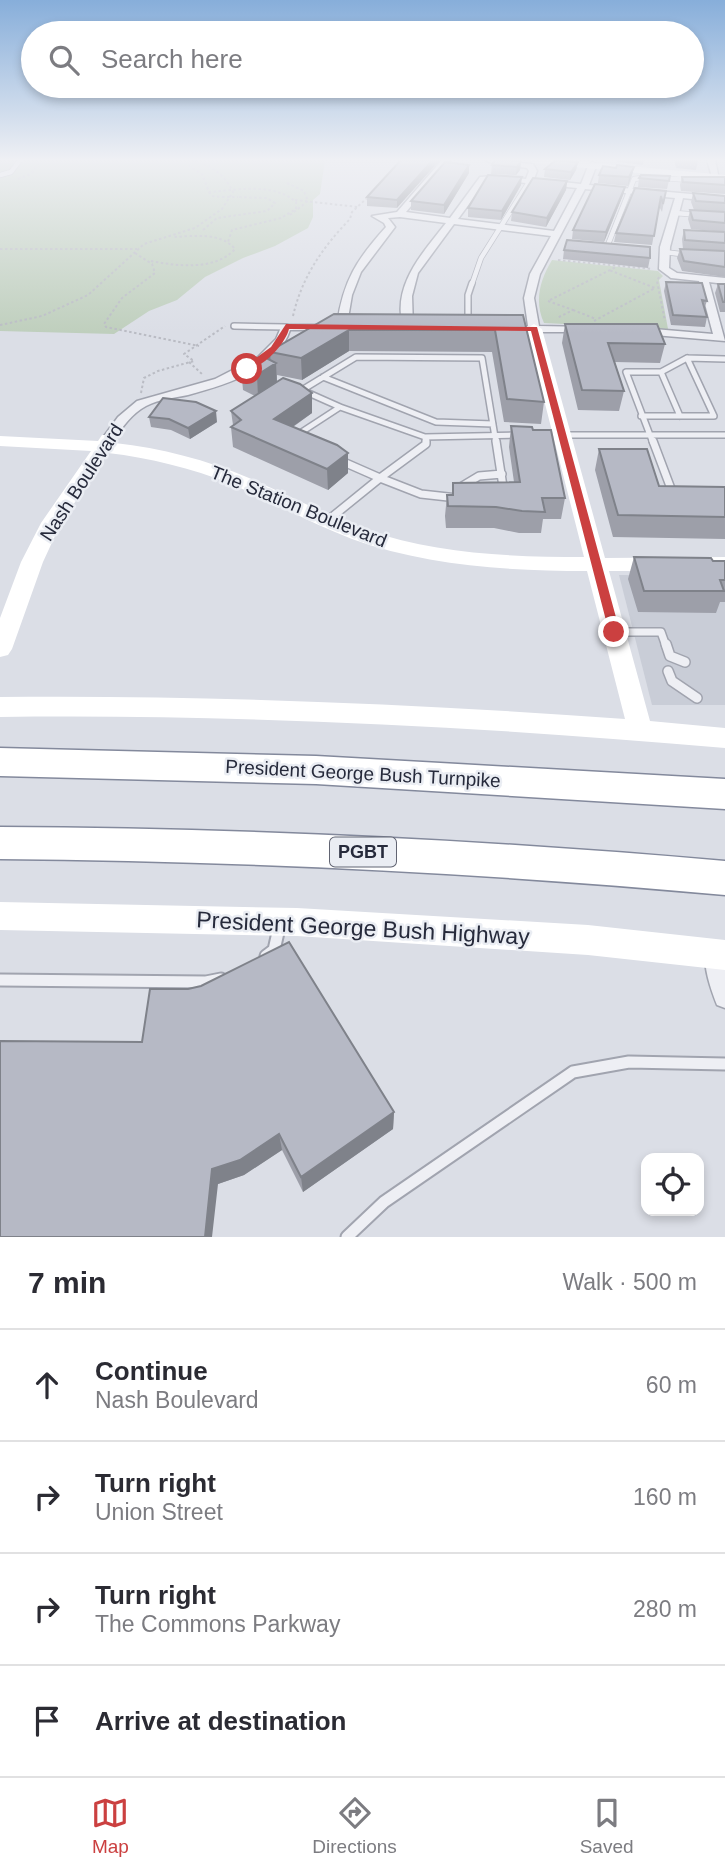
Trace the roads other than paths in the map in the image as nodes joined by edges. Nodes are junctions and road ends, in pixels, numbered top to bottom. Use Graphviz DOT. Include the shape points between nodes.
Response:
graph roads {
  1 [pos="380,218"];
  2 [pos="432,218"];
  3 [pos="507,218"];
  4 [pos="564,218"];
  5 [pos="619,218"];
  6 [pos="675,218"];
  7 [pos="452,220"];
  8 [pos="501,227"];
  9 [pos="555,234"];
  10 [pos="594,246"];
  11 [pos="607,247"];
  12 [pos="619,248"];
  13 [pos="660,252"];
  14 [pos="700,255"];
  15 [pos="703,279"];
  16 [pos="725,281"];
  17 [pos="289,323"];
  18 [pos="232,324"];
  19 [pos="543,325"];
  20 [pos="599,325"];
  21 [pos="342,327"];
  22 [pos="355,328"];
  23 [pos="395,328"];
  24 [pos="462,328"];
  25 [pos="481,329"];
  26 [pos="508,329"];
  27 [pos="630,331"];
  28 [pos="722,337"];
  29 [pos="687,358"];
  30 [pos="724,361"];
  31 [pos="661,372"];
  32 [pos="323,377"];
  33 [pos="293,386"];
  34 [pos="302,390"];
  35 [pos="340,407"];
  36 [pos="641,416"];
  37 [pos="680,416"];
  38 [pos="493,424"];
  39 [pos="0,434"];
  40 [pos="522,435"];
  41 [pos="555,435"];
  42 [pos="648,435"];
  43 [pos="725,435"];
  44 [pos="425,437"];
  45 [pos="496,437"];
  46 [pos="0,441"];
  47 [pos="106,443"];
  48 [pos="304,444"];
  49 [pos="329,455"];
  50 [pos="502,474"];
  51 [pos="380,478"];
  52 [pos="685,494"];
  53 [pos="449,498"];
  54 [pos="471,498"];
  55 [pos="493,498"];
  56 [pos="332,516"];
  57 [pos="725,553"];
  58 [pos="596,558"];
  59 [pos="725,564"];
  60 [pos="614,632"];
  61 [pos="0,649"];
  62 [pos="685,662"];
  63 [pos="668,671"];
  64 [pos="697,698"];
  65 [pos="0,707"];
  66 [pos="639,730"];
  67 [pos="725,738"];
  68 [pos="0,762"];
  69 [pos="725,794"];
  70 [pos="0,843"];
  71 [pos="725,878"];
  72 [pos="0,916"];
  73 [pos="280,921"];
  74 [pos="720,954"];
  75 [pos="258,962"];
  76 [pos="236,975"];
  77 [pos="0,981"];
  78 [pos="725,997"];
  79 [pos="725,1064"];
  80 [pos="347,1237"];
  1 -- 21 [label="street" via="391,227 355,270"];
  2 -- 7 [label="street"];
  3 -- 8 [label="lane"];
  4 -- 9 [label="street"];
  5 -- 11 [label="lane"];
  6 -- 13 [label="street" via="673,233"];
  7 -- 8 [label="street"];
  7 -- 23 [label="street" via="413,274 407,296 414,328"];
  8 -- 9 [label="street"];
  8 -- 24 [label="lane" via="471,283"];
  9 -- 19 [label="street" via="529,298"];
  10 -- 11 [label="street"];
  11 -- 12 [label="street"];
  13 -- 14 [label="lane"];
  13 -- 15 [label="street" via="669,274"];
  15 -- 16 [label="street"];
  15 -- 28 [label="street"];
  17 -- 18 [label="lane"];
  17 -- 21 [label="street"];
  17 -- 47 [label="street, Nash Boulevard" via="280,343 258,362 205,386 144,403 127,413"];
  19 -- 20 [label="street"];
  19 -- 26 [label="street"];
  19 -- 41 [label="street"];
  21 -- 22 [label="street"];
  24 -- 25 [label="street"];
  27 -- 28 [label="street"];
  29 -- 30 [label="lane"];
  29 -- 31 [label="lane"];
  29 -- 37 [label="lane" via="713,416"];
  31 -- 36 [label="lane" via="626,372"];
  31 -- 37 [label="lane"];
  32 -- 34 [label="lane"];
  32 -- 38 [label="lane" via="436,422"];
  32 -- 38 [label="lane" via="356,357 482,358"];
  33 -- 34 [label="lane"];
  34 -- 35 [label="lane"];
  35 -- 44 [label="lane"];
  35 -- 48 [label="lane" via="292,438"];
  36 -- 37 [label="lane"];
  36 -- 42 [label="lane"];
  38 -- 45 [label="lane"];
  39 -- 47 [label="street, The Station Boulevard"];
  40 -- 45 [label="lane"];
  41 -- 42 [label="lane"];
  41 -- 58 [label="street"];
  42 -- 43 [label="lane"];
  42 -- 52 [label="lane" via="671,494"];
  44 -- 45 [label="lane"];
  44 -- 51 [label="lane" via="426,444"];
  45 -- 50 [label="lane"];
  46 -- 47 [label="street, The Station Boulevard"];
  47 -- 56 [label="street, The Station Boulevard" via="187,461"];
  47 -- 61 [label="street, Nash Boulevard" via="42,540"];
  49 -- 51 [label="lane"];
  50 -- 53 [label="lane" via="481,473"];
  50 -- 55 [label="lane" via="504,493"];
  51 -- 53 [label="lane" via="421,494"];
  51 -- 56 [label="lane"];
  53 -- 54 [label="lane"];
  56 -- 58 [label="street, The Station Boulevard" via="400,547 463,558 525,564"];
  57 -- 58 [label="street, The Station Boulevard"];
  58 -- 59 [label="street, The Station Boulevard"];
  58 -- 60 [label="street"];
  60 -- 62 [label="lane" via="661,632 670,656"];
  60 -- 66 [label="street"];
  63 -- 64 [label="lane" via="672,681"];
  65 -- 66 [label="street" via="301,711"];
  66 -- 67 [label="street"];
  68 -- 69 [label="highway, President George Bush Turnpike" via="330,771"];
  70 -- 71 [label="highway, PGBT" via="355,851"];
  72 -- 73 [label="street, President George Bush Highway"];
  73 -- 74 [label="street, President George Bush Highway" via="588,940"];
  73 -- 75 [label="lane" via="274,950"];
  74 -- 78 [label="street"];
  76 -- 77 [label="lane" via="206,982"];
  79 -- 80 [label="lane" via="631,1061 597,1063 573,1072 384,1202"];
}
